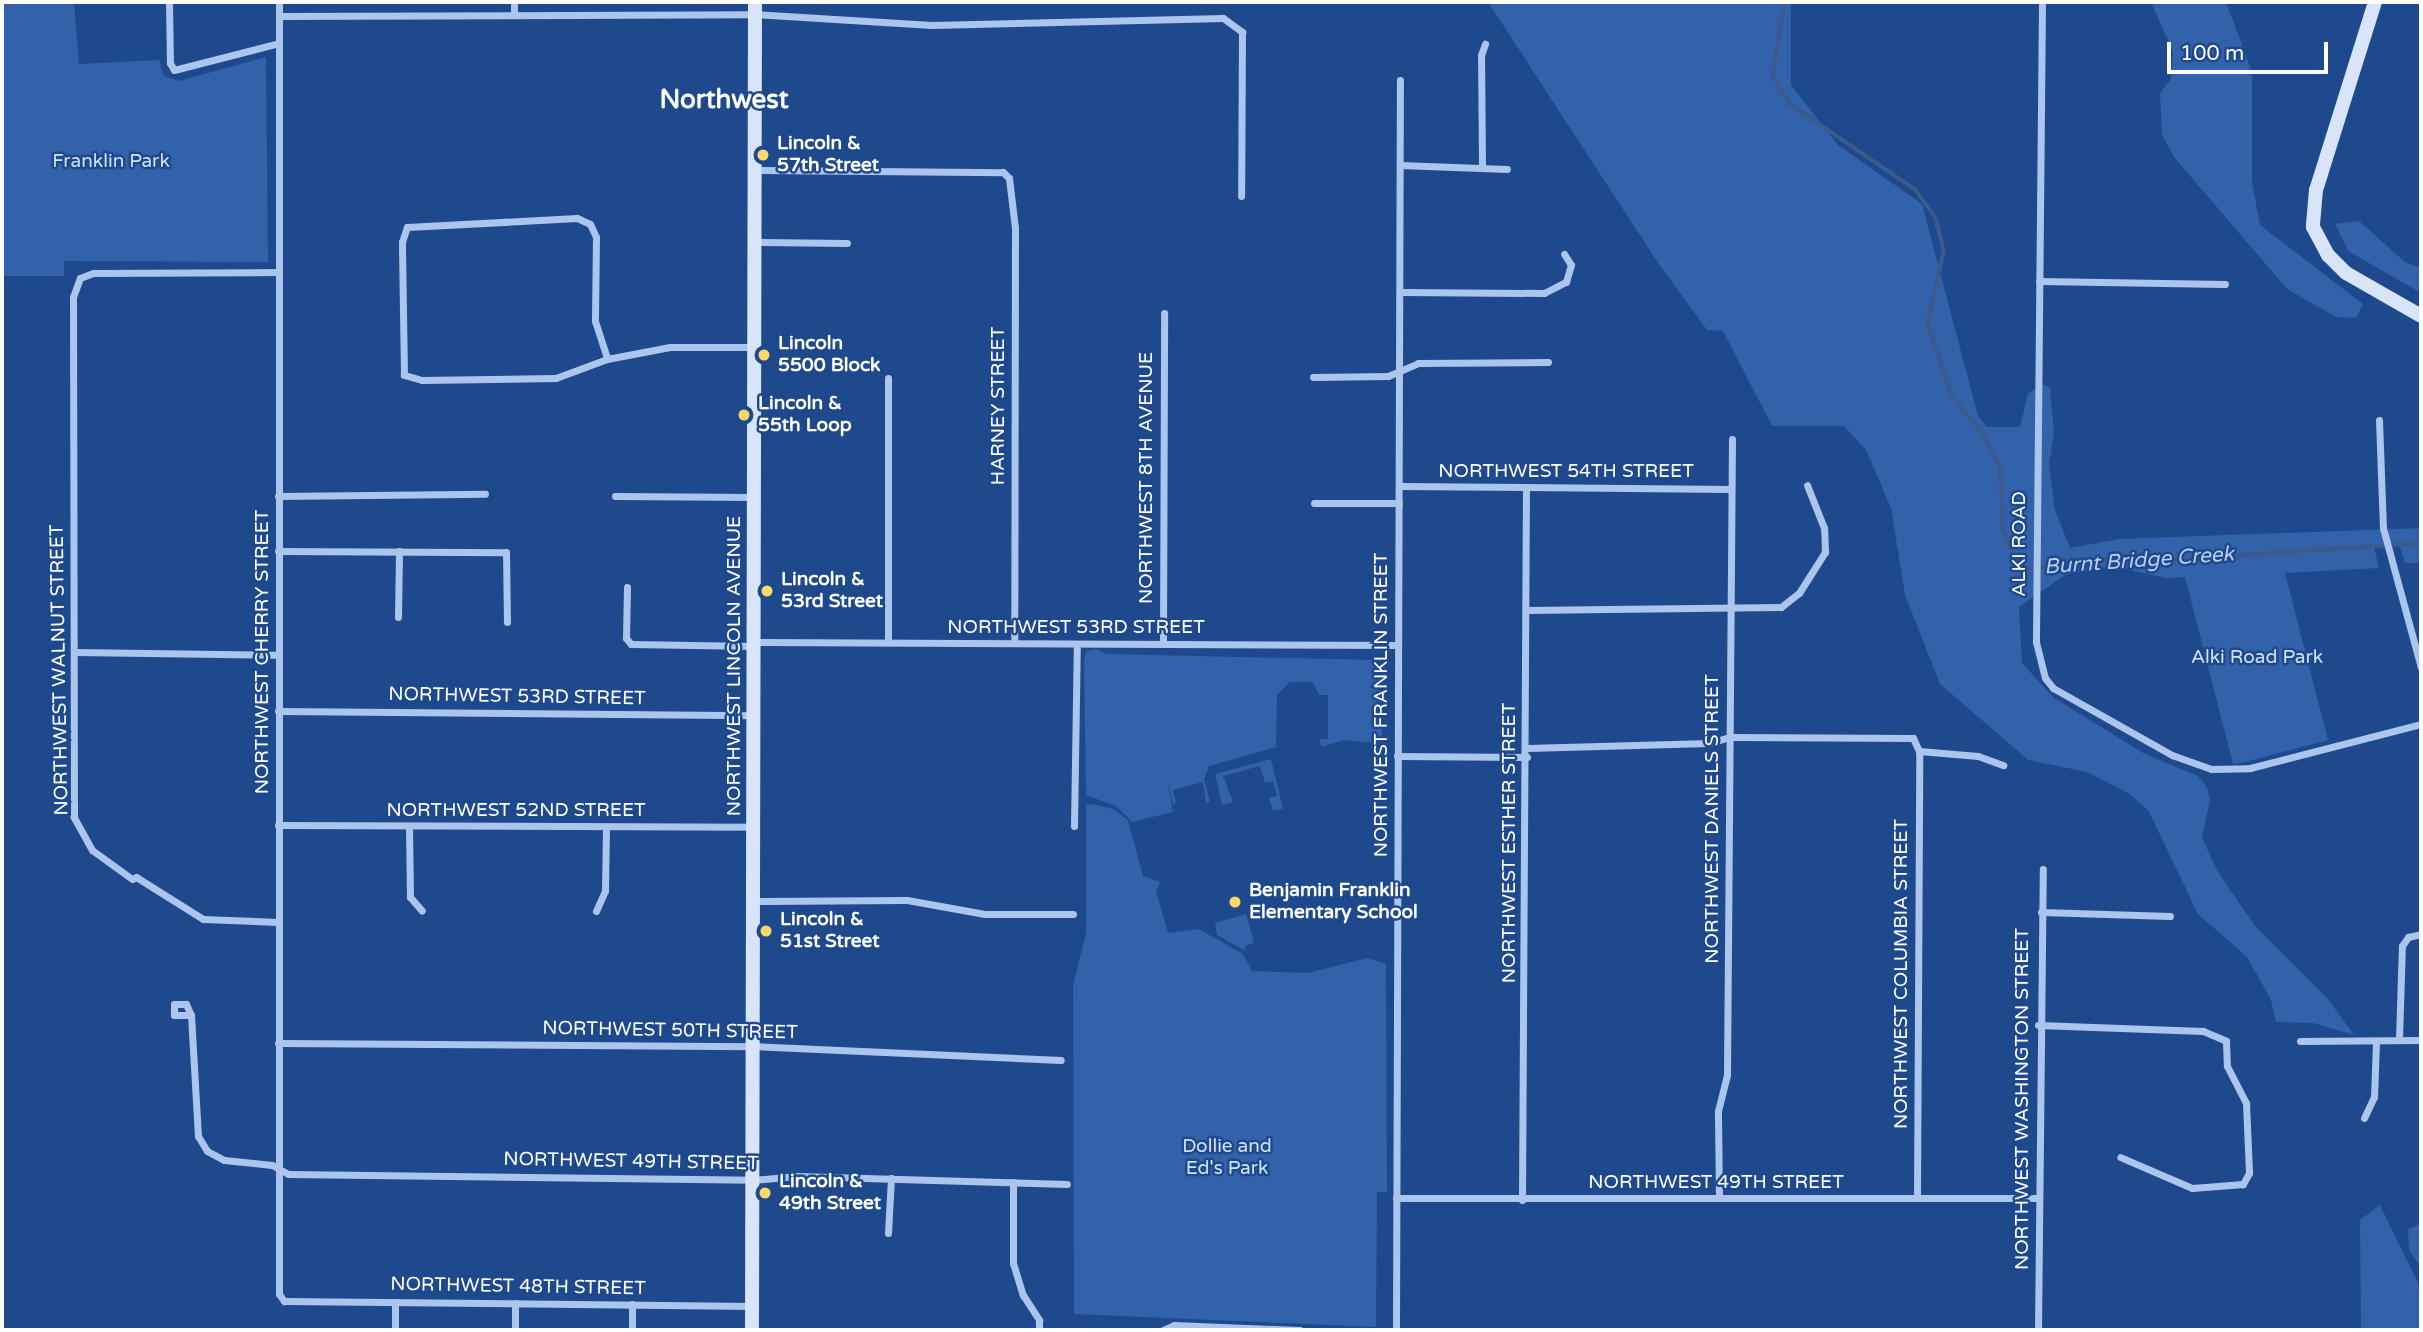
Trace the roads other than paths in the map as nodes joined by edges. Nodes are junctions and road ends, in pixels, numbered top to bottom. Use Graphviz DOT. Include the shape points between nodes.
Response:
graph roads {
  1 [pos="169,2"];
  2 [pos="279,2"];
  3 [pos="514,2"];
  4 [pos="2042,2"];
  5 [pos="2374,7"];
  6 [pos="755,8"];
  7 [pos="514,15"];
  8 [pos="279,16"];
  9 [pos="279,43"];
  10 [pos="1485,44"];
  11 [pos="1400,79"];
  12 [pos="1400,165"];
  13 [pos="1482,165"];
  14 [pos="1507,169"];
  15 [pos="755,170"];
  16 [pos="1241,195"];
  17 [pos="755,242"];
  18 [pos="847,243"];
  19 [pos="1564,254"];
  20 [pos="278,272"];
  21 [pos="2039,281"];
  22 [pos="2225,284"];
  23 [pos="1400,292"];
  24 [pos="1164,313"];
  25 [pos="2421,316"];
  26 [pos="755,346"];
  27 [pos="607,359"];
  28 [pos="1548,362"];
  29 [pos="1400,372"];
  30 [pos="1313,377"];
  31 [pos="888,378"];
  32 [pos="2379,420"];
  33 [pos="1732,439"];
  34 [pos="1807,485"];
  35 [pos="1399,486"];
  36 [pos="1526,487"];
  37 [pos="1731,489"];
  38 [pos="485,494"];
  39 [pos="278,496"];
  40 [pos="615,496"];
  41 [pos="754,497"];
  42 [pos="1314,503"];
  43 [pos="1399,503"];
  44 [pos="278,551"];
  45 [pos="399,551"];
  46 [pos="627,587"];
  47 [pos="1526,610"];
  48 [pos="1731,611"];
  49 [pos="398,617"];
  50 [pos="507,622"];
  51 [pos="888,642"];
  52 [pos="1014,643"];
  53 [pos="1077,643"];
  54 [pos="754,644"];
  55 [pos="1163,644"];
  56 [pos="1398,645"];
  57 [pos="74,652"];
  58 [pos="278,655"];
  59 [pos="2421,668"];
  60 [pos="278,710"];
  61 [pos="755,715"];
  62 [pos="2421,723"];
  63 [pos="1730,737"];
  64 [pos="1527,748"];
  65 [pos="1919,751"];
  66 [pos="1397,756"];
  67 [pos="1527,757"];
  68 [pos="2003,765"];
  69 [pos="278,825"];
  70 [pos="410,826"];
  71 [pos="1074,826"];
  72 [pos="754,827"];
  73 [pos="606,828"];
  74 [pos="2043,869"];
  75 [pos="754,901"];
  76 [pos="422,911"];
  77 [pos="596,911"];
  78 [pos="2040,912"];
  79 [pos="1073,914"];
  80 [pos="2170,916"];
  81 [pos="278,922"];
  82 [pos="2421,934"];
  83 [pos="191,1015"];
  84 [pos="2038,1025"];
  85 [pos="2399,1039"];
  86 [pos="2421,1040"];
  87 [pos="2300,1041"];
  88 [pos="2376,1042"];
  89 [pos="278,1043"];
  90 [pos="753,1046"];
  91 [pos="1060,1060"];
  92 [pos="2364,1118"];
  93 [pos="2119,1157"];
  94 [pos="278,1171"];
  95 [pos="891,1178"];
  96 [pos="752,1180"];
  97 [pos="1013,1182"];
  98 [pos="1067,1184"];
  99 [pos="1396,1198"];
  100 [pos="1719,1198"];
  101 [pos="1916,1198"];
  102 [pos="2037,1198"];
  103 [pos="1522,1200"];
  104 [pos="888,1233"];
  105 [pos="284,1301"];
  106 [pos="395,1302"];
  107 [pos="515,1303"];
  108 [pos="632,1304"];
  109 [pos="752,1306"];
  110 [pos="1164,1329"];
  111 [pos="395,1330"];
  112 [pos="514,1330"];
  113 [pos="632,1330"];
  114 [pos="752,1330"];
  115 [pos="1039,1330"];
  116 [pos="1300,1330"];
  117 [pos="1396,1330"];
  118 [pos="2038,1330"];
  1 -- 9 [label="street" via="174,70"];
  2 -- 8 [label="street, NORTHWEST CHERRY STREET"];
  3 -- 7 [label="street"];
  4 -- 21 [label="street, ALKI ROAD"];
  5 -- 25 [label="street" via="2316,190 2313,227 2328,255 2346,273"];
  6 -- 7 [label="street"];
  6 -- 15 [label="street, NORTHWEST LINCOLN AVENUE"];
  6 -- 16 [label="street" via="932,25 1223,18 1242,32"];
  7 -- 8 [label="street"];
  8 -- 9 [label="street, NORTHWEST CHERRY STREET"];
  9 -- 20 [label="street, NORTHWEST CHERRY STREET"];
  10 -- 13 [label="street" via="1481,55"];
  11 -- 12 [label="street, NORTHWEST FRANKLIN STREET"];
  12 -- 13 [label="street"];
  12 -- 23 [label="street, NORTHWEST FRANKLIN STREET"];
  13 -- 14 [label="street"];
  15 -- 17 [label="street, NORTHWEST LINCOLN AVENUE"];
  15 -- 52 [label="street, HARNEY STREET" via="1003,172 1009,178 1015,228"];
  17 -- 18 [label="street"];
  17 -- 26 [label="street, NORTHWEST LINCOLN AVENUE"];
  19 -- 23 [label="street" via="1571,265 1570,274 1551,292"];
  20 -- 39 [label="street, NORTHWEST CHERRY STREET"];
  20 -- 57 [label="street, NORTHWEST WALNUT STREET" via="93,273 80,278 73,297"];
  21 -- 22 [label="street"];
  21 -- 62 [label="street, ALKI ROAD" via="2036,642 2045,678 2053,688 2189,763 2231,771"];
  23 -- 29 [label="street, NORTHWEST FRANKLIN STREET"];
  24 -- 55 [label="street, NORTHWEST 8TH AVENUE"];
  26 -- 27 [label="street" via="670,347"];
  26 -- 41 [label="street, NORTHWEST LINCOLN AVENUE"];
  27 -- 27 [label="street" via="556,378 422,380 404,375 402,242 407,227 577,218 590,224 596,237 595,321"];
  28 -- 29 [label="street" via="1418,363"];
  29 -- 30 [label="street"];
  29 -- 35 [label="street, NORTHWEST FRANKLIN STREET"];
  31 -- 51 [label="street"];
  32 -- 59 [label="street" via="2383,528"];
  33 -- 37 [label="street, NORTHWEST DANIELS STREET"];
  34 -- 48 [label="street" via="1826,534 1823,560 1799,593 1781,607"];
  35 -- 36 [label="street, NORTHWEST 54TH STREET"];
  35 -- 43 [label="street, NORTHWEST FRANKLIN STREET"];
  36 -- 37 [label="street, NORTHWEST 54TH STREET"];
  36 -- 47 [label="street, NORTHWEST ESTHER STREET"];
  37 -- 48 [label="street, NORTHWEST DANIELS STREET"];
  38 -- 39 [label="street"];
  39 -- 44 [label="street, NORTHWEST CHERRY STREET"];
  40 -- 41 [label="street"];
  41 -- 54 [label="street, NORTHWEST LINCOLN AVENUE"];
  42 -- 43 [label="street"];
  43 -- 56 [label="street, NORTHWEST FRANKLIN STREET"];
  44 -- 45 [label="street"];
  44 -- 58 [label="street, NORTHWEST CHERRY STREET"];
  45 -- 49 [label="street"];
  45 -- 50 [label="street" via="506,552"];
  46 -- 54 [label="street, NORTHWEST 53RD STREET" via="626,638 631,644"];
  47 -- 48 [label="street"];
  47 -- 64 [label="street, NORTHWEST ESTHER STREET"];
  48 -- 63 [label="street, NORTHWEST DANIELS STREET"];
  51 -- 52 [label="street, NORTHWEST 53RD STREET"];
  51 -- 54 [label="street, NORTHWEST 53RD STREET"];
  52 -- 53 [label="street, NORTHWEST 53RD STREET"];
  53 -- 55 [label="street, NORTHWEST 53RD STREET"];
  53 -- 71 [label="street"];
  54 -- 61 [label="street, NORTHWEST LINCOLN AVENUE"];
  55 -- 56 [label="street, NORTHWEST 53RD STREET"];
  56 -- 66 [label="street, NORTHWEST FRANKLIN STREET"];
  57 -- 58 [label="street"];
  57 -- 81 [label="street, NORTHWEST WALNUT STREET" via="74,817 92,850 132,879 136,877 203,919"];
  58 -- 60 [label="street, NORTHWEST CHERRY STREET"];
  60 -- 61 [label="street, NORTHWEST 53RD STREET"];
  60 -- 69 [label="street, NORTHWEST CHERRY STREET"];
  61 -- 72 [label="street, NORTHWEST LINCOLN AVENUE"];
  63 -- 64 [label="street" via="1709,743"];
  63 -- 65 [label="street" via="1913,738"];
  63 -- 100 [label="street, NORTHWEST DANIELS STREET" via="1727,1075 1717,1111"];
  64 -- 67 [label="street, NORTHWEST ESTHER STREET"];
  65 -- 68 [label="street" via="1978,756"];
  65 -- 101 [label="street, NORTHWEST COLUMBIA STREET"];
  66 -- 67 [label="street"];
  66 -- 99 [label="street, NORTHWEST FRANKLIN STREET"];
  67 -- 103 [label="street, NORTHWEST ESTHER STREET"];
  69 -- 70 [label="street, NORTHWEST 52ND STREET"];
  69 -- 81 [label="street, NORTHWEST CHERRY STREET"];
  70 -- 73 [label="street, NORTHWEST 52ND STREET"];
  70 -- 76 [label="street" via="410,897"];
  72 -- 73 [label="street, NORTHWEST 52ND STREET"];
  72 -- 75 [label="street, NORTHWEST LINCOLN AVENUE"];
  73 -- 77 [label="street" via="605,891"];
  74 -- 78 [label="street, NORTHWEST WASHINGTON STREET"];
  75 -- 79 [label="street" via="907,900 985,914"];
  75 -- 90 [label="street, NORTHWEST LINCOLN AVENUE"];
  78 -- 80 [label="street"];
  78 -- 84 [label="street, NORTHWEST WASHINGTON STREET"];
  81 -- 89 [label="street, NORTHWEST CHERRY STREET"];
  82 -- 85 [label="street" via="2405,939 2401,948"];
  83 -- 94 [label="street, NORTHWEST 49TH STREET" via="198,1136 207,1151 224,1160 272,1165"];
  84 -- 93 [label="street" via="2203,1031 2226,1041 2227,1066 2246,1104 2249,1173 2243,1184 2192,1188"];
  84 -- 102 [label="street, NORTHWEST WASHINGTON STREET"];
  85 -- 86 [label="street"];
  85 -- 88 [label="street"];
  87 -- 88 [label="street"];
  88 -- 92 [label="street" via="2374,1097"];
  89 -- 90 [label="street, NORTHWEST 50TH STREET"];
  89 -- 94 [label="street, NORTHWEST CHERRY STREET"];
  90 -- 91 [label="street, NORTHWEST 50TH STREET"];
  90 -- 96 [label="street, NORTHWEST LINCOLN AVENUE"];
  94 -- 96 [label="street, NORTHWEST 49TH STREET"];
  94 -- 105 [label="street, NORTHWEST CHERRY STREET" via="278,1284"];
  95 -- 96 [label="street, NORTHWEST 49TH STREET" via="797,1175"];
  95 -- 97 [label="street, NORTHWEST 49TH STREET"];
  95 -- 104 [label="street"];
  96 -- 109 [label="street, NORTHWEST LINCOLN AVENUE"];
  97 -- 98 [label="street, NORTHWEST 49TH STREET"];
  97 -- 115 [label="street" via="1013,1263"];
  99 -- 103 [label="street, NORTHWEST 49TH STREET"];
  99 -- 117 [label="street, NORTHWEST FRANKLIN STREET"];
  100 -- 101 [label="street, NORTHWEST 49TH STREET"];
  100 -- 103 [label="street, NORTHWEST 49TH STREET"];
  101 -- 102 [label="street, NORTHWEST 49TH STREET"];
  102 -- 118 [label="street, NORTHWEST WASHINGTON STREET"];
  105 -- 106 [label="street, NORTHWEST 48TH STREET"];
  106 -- 107 [label="street, NORTHWEST 48TH STREET"];
  106 -- 111 [label="street"];
  107 -- 108 [label="street, NORTHWEST 48TH STREET"];
  107 -- 112 [label="street"];
  108 -- 109 [label="street, NORTHWEST 48TH STREET"];
  108 -- 113 [label="street"];
  109 -- 114 [label="street, NORTHWEST LINCOLN AVENUE"];
  110 -- 116 [label="street"];
}
